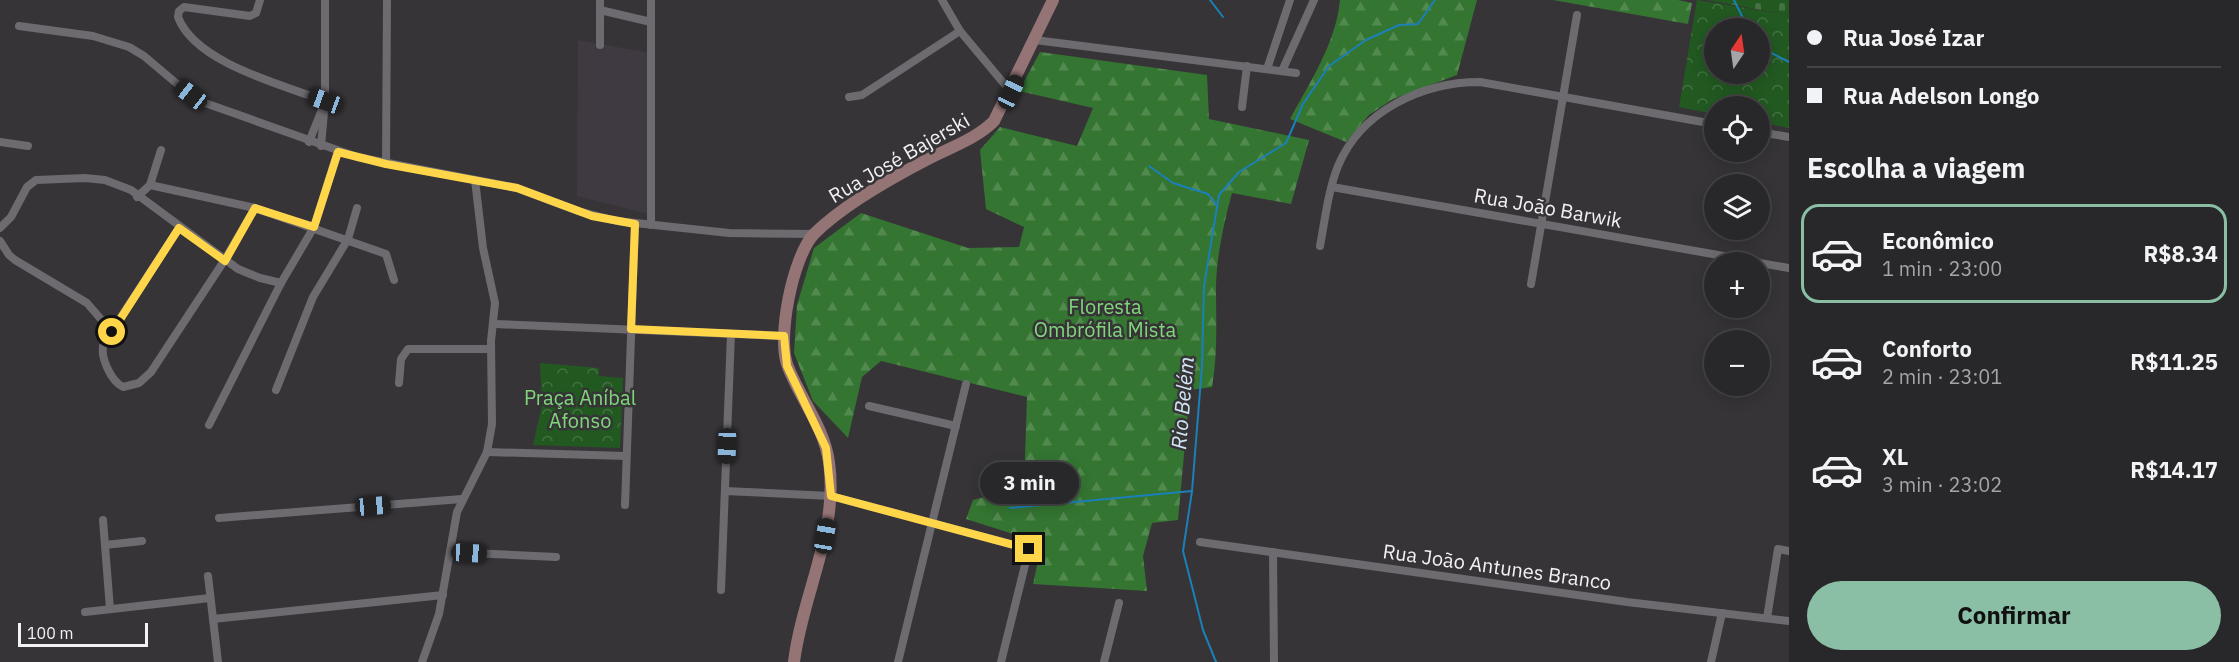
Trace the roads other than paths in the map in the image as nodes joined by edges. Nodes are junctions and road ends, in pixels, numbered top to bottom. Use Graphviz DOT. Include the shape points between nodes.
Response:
graph roads {
  1 [pos="260,0"];
  2 [pos="325,0"];
  3 [pos="387,0"];
  4 [pos="600,0"];
  5 [pos="651,0"];
  6 [pos="942,0"];
  7 [pos="1053,0"];
  8 [pos="1290,0"];
  9 [pos="1314,0"];
  10 [pos="600,10"];
  11 [pos="1577,15"];
  12 [pos="651,22"];
  13 [pos="19,26"];
  14 [pos="960,31"];
  15 [pos="1035,40"];
  16 [pos="600,45"];
  17 [pos="1247,66"];
  18 [pos="1267,69"];
  19 [pos="1282,71"];
  20 [pos="1296,73"];
  21 [pos="1011,92"];
  22 [pos="849,96"];
  23 [pos="1563,97"];
  24 [pos="325,101"];
  25 [pos="1242,107"];
  26 [pos="1704,122"];
  27 [pos="1770,134"];
  28 [pos="1789,137"];
  29 [pos="0,142"];
  30 [pos="309,142"];
  31 [pos="28,146"];
  32 [pos="321,146"];
  33 [pos="161,150"];
  34 [pos="338,152"];
  35 [pos="386,164"];
  36 [pos="475,180"];
  37 [pos="150,185"];
  38 [pos="1332,187"];
  39 [pos="137,197"];
  40 [pos="255,208"];
  41 [pos="357,208"];
  42 [pos="635,224"];
  43 [pos="1541,224"];
  44 [pos="651,225"];
  45 [pos="314,227"];
  46 [pos="0,228"];
  47 [pos="179,228"];
  48 [pos="814,234"];
  49 [pos="348,239"];
  50 [pos="0,241"];
  51 [pos="1320,246"];
  52 [pos="1704,253"];
  53 [pos="225,261"];
  54 [pos="1770,265"];
  55 [pos="1789,268"];
  56 [pos="394,280"];
  57 [pos="281,283"];
  58 [pos="1531,284"];
  59 [pos="495,324"];
  60 [pos="631,329"];
  61 [pos="112,332"];
  62 [pos="731,334"];
  63 [pos="784,336"];
  64 [pos="491,349"];
  65 [pos="399,383"];
  66 [pos="966,384"];
  67 [pos="276,390"];
  68 [pos="869,406"];
  69 [pos="209,425"];
  70 [pos="956,426"];
  71 [pos="487,452"];
  72 [pos="626,456"];
  73 [pos="725,491"];
  74 [pos="831,496"];
  75 [pos="462,499"];
  76 [pos="625,505"];
  77 [pos="219,518"];
  78 [pos="103,520"];
  79 [pos="932,523"];
  80 [pos="142,541"];
  81 [pos="1200,542"];
  82 [pos="105,545"];
  83 [pos="1789,551"];
  84 [pos="450,552"];
  85 [pos="1273,552"];
  86 [pos="556,557"];
  87 [pos="208,576"];
  88 [pos="721,590"];
  89 [pos="443,596"];
  90 [pos="210,598"];
  91 [pos="1119,603"];
  92 [pos="110,609"];
  93 [pos="85,612"];
  94 [pos="1722,613"];
  95 [pos="1767,618"];
  96 [pos="213,619"];
  97 [pos="1789,621"];
  98 [pos="218,662"];
  99 [pos="422,662"];
  100 [pos="794,662"];
  101 [pos="898,662"];
  102 [pos="1001,662"];
  103 [pos="1104,662"];
  104 [pos="1274,662"];
  105 [pos="1711,662"];
  1 -- 24 [label="street" via="256,13 250,16 184,7 178,17 202,47 220,60"];
  2 -- 24 [label="street"];
  3 -- 35 [label="street"];
  4 -- 10 [label="street"];
  5 -- 12 [label="street"];
  6 -- 14 [label="street"];
  7 -- 15 [label="main road, Rua José Bajerski"];
  8 -- 18 [label="street"];
  9 -- 19 [label="street"];
  10 -- 12 [label="street"];
  10 -- 16 [label="street"];
  11 -- 23 [label="street"];
  12 -- 44 [label="street"];
  13 -- 30 [label="street" via="93,36 129,47 205,103"];
  14 -- 21 [label="street"];
  14 -- 22 [label="street" via="862,95"];
  15 -- 17 [label="street"];
  15 -- 21 [label="main road, Rua José Bajerski"];
  17 -- 18 [label="street"];
  17 -- 25 [label="street"];
  18 -- 19 [label="street"];
  19 -- 20 [label="street"];
  21 -- 48 [label="main road, Rua José Bajerski" via="983,132 875,190"];
  23 -- 26 [label="street"];
  23 -- 38 [label="street" via="1480,82 1449,84 1420,92 1367,125 1347,150"];
  23 -- 43 [label="street"];
  24 -- 30 [label="street"];
  24 -- 32 [label="street"];
  27 -- 28 [label="street"];
  29 -- 31 [label="street"];
  30 -- 32 [label="street"];
  32 -- 34 [label="street"];
  33 -- 37 [label="street"];
  34 -- 35 [label="street"];
  34 -- 45 [label="street"];
  35 -- 36 [label="street"];
  36 -- 42 [label="street" via="517,188 592,216"];
  36 -- 59 [label="street"];
  37 -- 39 [label="street"];
  37 -- 40 [label="street"];
  38 -- 43 [label="street, Rua João Barwik"];
  38 -- 51 [label="street"];
  39 -- 46 [label="street" via="127,188 96,179 36,180"];
  39 -- 47 [label="street"];
  40 -- 45 [label="street"];
  40 -- 53 [label="street"];
  41 -- 49 [label="street"];
  42 -- 44 [label="street"];
  42 -- 60 [label="street"];
  43 -- 52 [label="street, Rua João Barwik"];
  43 -- 58 [label="street"];
  44 -- 48 [label="street" via="729,233"];
  45 -- 49 [label="street"];
  45 -- 57 [label="street"];
  47 -- 53 [label="street"];
  47 -- 61 [label="street"];
  48 -- 63 [label="main road, Rua José Bajerski" via="803,248 794,271"];
  49 -- 56 [label="street" via="386,254"];
  49 -- 67 [label="street" via="313,297"];
  50 -- 61 [label="street" via="15,260 87,303"];
  53 -- 57 [label="street" via="249,275"];
  53 -- 61 [label="street" via="151,372 139,383 123,387 111,374 103,353 104,343"];
  54 -- 55 [label="street, Rua João Barwik"];
  57 -- 69 [label="street"];
  59 -- 60 [label="street"];
  59 -- 64 [label="street"];
  60 -- 62 [label="street"];
  60 -- 72 [label="street"];
  62 -- 63 [label="street"];
  62 -- 73 [label="street"];
  63 -- 74 [label="main road, Rua José Bajerski" via="787,366 826,448"];
  64 -- 65 [label="street" via="408,349 401,359"];
  64 -- 71 [label="street" via="494,410"];
  66 -- 70 [label="street"];
  68 -- 70 [label="street"];
  70 -- 79 [label="street"];
  71 -- 72 [label="street"];
  71 -- 75 [label="street"];
  72 -- 76 [label="street"];
  73 -- 74 [label="street"];
  73 -- 88 [label="street"];
  74 -- 79 [label="street"];
  74 -- 100 [label="main road, Rua José Bajerski"];
  75 -- 77 [label="street"];
  75 -- 84 [label="street"];
  78 -- 82 [label="street"];
  79 -- 101 [label="street"];
  79 -- 102 [label="street" via="1029,549"];
  80 -- 82 [label="street"];
  81 -- 85 [label="street, Rua João Antunes Branco"];
  82 -- 92 [label="street"];
  83 -- 95 [label="street" via="1778,549"];
  84 -- 86 [label="street"];
  84 -- 89 [label="street"];
  85 -- 94 [label="street, Rua João Antunes Branco"];
  85 -- 104 [label="street"];
  87 -- 90 [label="street"];
  89 -- 96 [label="street"];
  89 -- 99 [label="street"];
  90 -- 92 [label="street"];
  90 -- 96 [label="street"];
  91 -- 103 [label="street"];
  92 -- 93 [label="street"];
  94 -- 95 [label="street, Rua João Antunes Branco"];
  94 -- 105 [label="street"];
  95 -- 97 [label="street, Rua João Antunes Branco"];
  96 -- 98 [label="street"];
}
